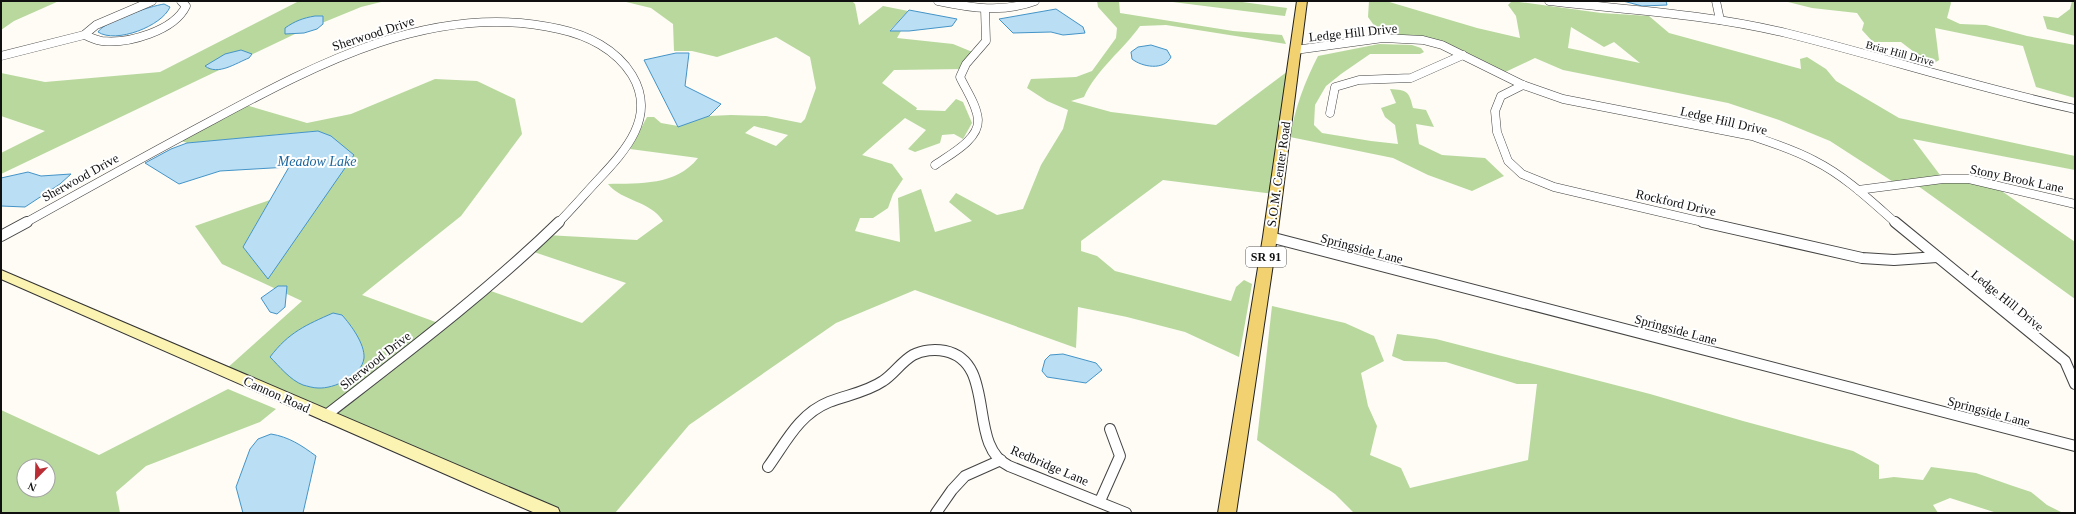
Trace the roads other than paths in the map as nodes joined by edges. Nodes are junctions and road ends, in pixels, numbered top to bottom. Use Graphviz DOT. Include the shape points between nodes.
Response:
graph roads {
  1 [pos="152,1"];
  2 [pos="181,1"];
  3 [pos="938,1"];
  4 [pos="1035,1"];
  5 [pos="1302,1"];
  6 [pos="1549,1"];
  7 [pos="1716,1"];
  8 [pos="985,9"];
  9 [pos="1720,20"];
  10 [pos="84,35"];
  11 [pos="1295,50"];
  12 [pos="1463,55"];
  13 [pos="1,56"];
  14 [pos="1523,85"];
  15 [pos="2075,109"];
  16 [pos="1330,113"];
  17 [pos="935,165"];
  18 [pos="1858,190"];
  19 [pos="2075,204"];
  20 [pos="1,236"];
  21 [pos="1270,237"];
  22 [pos="1937,258"];
  23 [pos="1,274"];
  24 [pos="2075,384"];
  25 [pos="325,416"];
  26 [pos="1110,429"];
  27 [pos="2075,446"];
  28 [pos="1001,460"];
  29 [pos="768,467"];
  30 [pos="1100,501"];
  31 [pos="552,513"];
  32 [pos="936,513"];
  33 [pos="1126,513"];
  34 [pos="1227,513"];
  1 -- 10 [label="street" via="96,25"];
  2 -- 10 [label="street" via="186,6 183,12 172,24 160,30 113,41 101,41"];
  3 -- 8 [label="street"];
  4 -- 8 [label="street"];
  5 -- 11 [label="main road, S.O.M. Center Road / SR 91"];
  6 -- 9 [label="street, Briar Hill Drive"];
  7 -- 9 [label="street"];
  8 -- 17 [label="street" via="986,41 966,64 960,77 980,121 974,134"];
  9 -- 15 [label="street, Briar Hill Drive" via="1785,33 2006,94"];
  10 -- 13 [label="street"];
  11 -- 12 [label="street, Ledge Hill Drive" via="1394,37 1436,44"];
  11 -- 21 [label="main road, S.O.M. Center Road / SR 91"];
  12 -- 14 [label="street, Ledge Hill Drive"];
  12 -- 16 [label="street" via="1411,78 1360,80 1335,87"];
  14 -- 18 [label="street, Ledge Hill Drive" via="1563,99 1752,136 1816,162"];
  14 -- 22 [label="street, Rockford Drive" via="1501,95 1495,105 1494,118 1513,166 1536,181 1850,256 1890,261"];
  18 -- 19 [label="street, Stony Brook Lane" via="1943,179 1969,179"];
  18 -- 22 [label="street, Ledge Hill Drive"];
  20 -- 25 [label="street, Sherwood Drive" via="275,87 331,61 393,38 450,25 478,22 528,23 551,26 582,36 616,54 629,68 642,102 634,136 618,157 535,247 465,306"];
  21 -- 27 [label="street, Springside Lane"];
  21 -- 34 [label="main road, S.O.M. Center Road / SR 91"];
  22 -- 24 [label="street, Ledge Hill Drive" via="2065,361"];
  23 -- 25 [label="main road, Cannon Road"];
  25 -- 31 [label="main road, Cannon Road"];
  26 -- 30 [label="street" via="1120,456"];
  28 -- 29 [label="street, Redbridge Lane" via="988,439 972,370 964,359 953,352 940,349 908,358 877,385 817,407 801,420"];
  28 -- 30 [label="street, Redbridge Lane"];
  28 -- 32 [label="street" via="965,476"];
  30 -- 33 [label="street, Redbridge Lane"];
}
